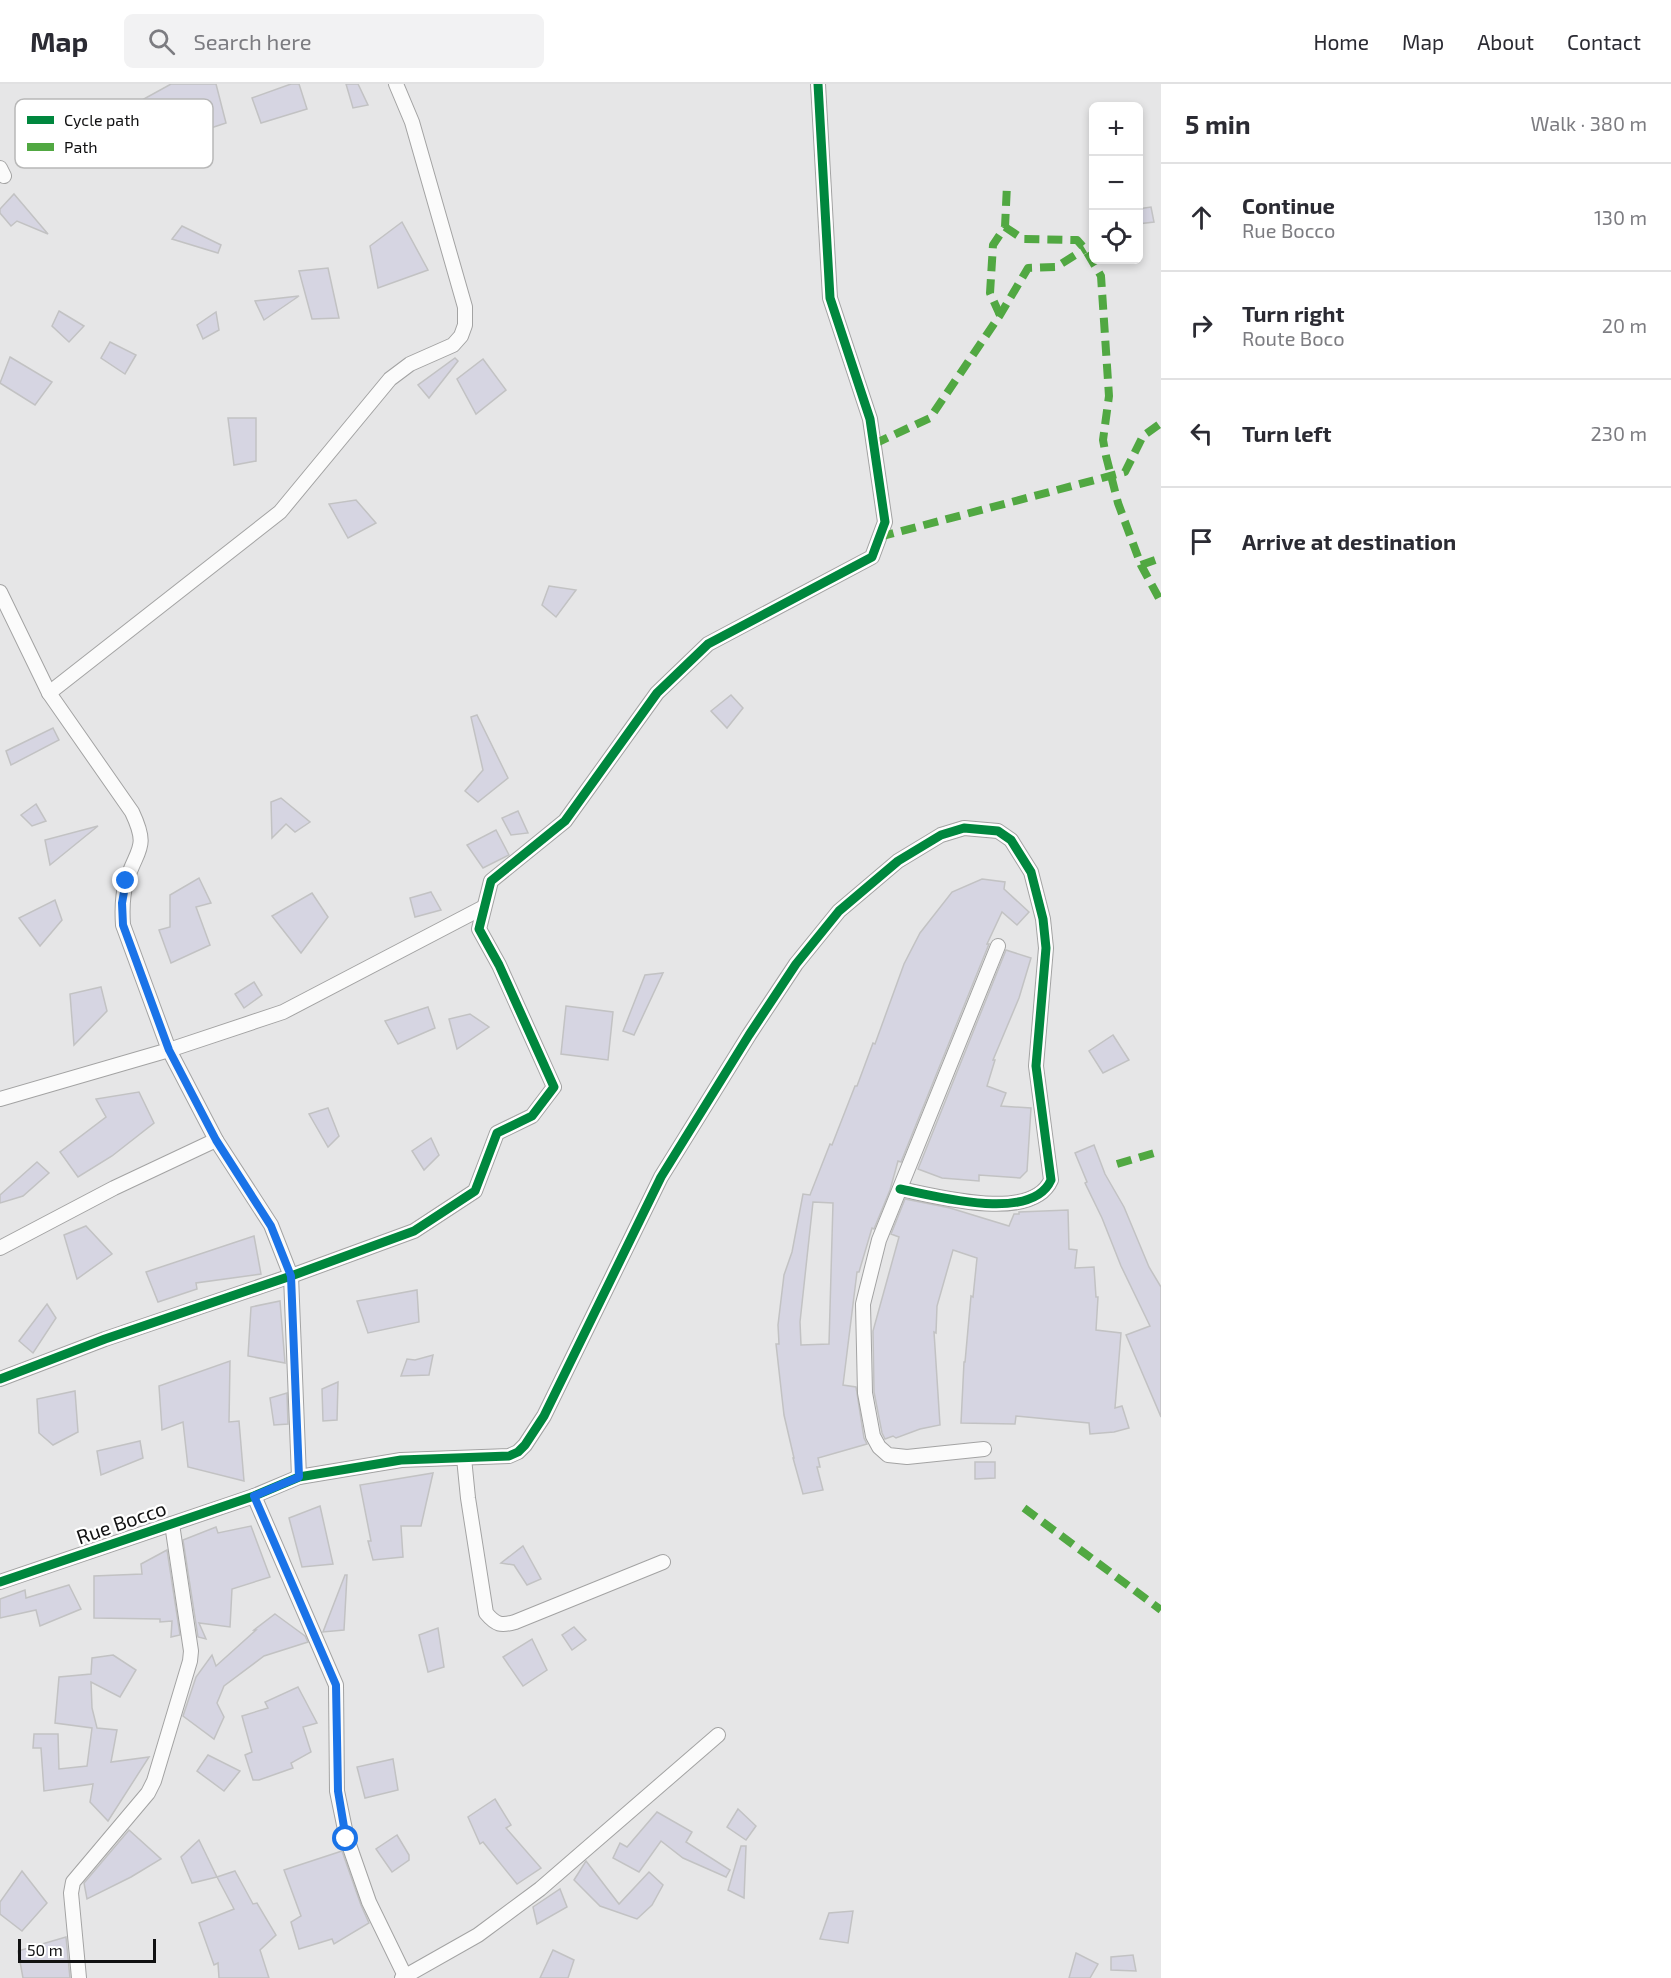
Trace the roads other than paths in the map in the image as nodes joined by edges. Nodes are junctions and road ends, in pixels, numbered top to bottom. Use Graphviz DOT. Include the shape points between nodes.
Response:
graph roads {
  1 [pos="396,84"];
  2 [pos="818,84"];
  3 [pos="0,592"];
  4 [pos="49,693"];
  5 [pos="484,908"];
  6 [pos="998,946"];
  7 [pos="169,1050"];
  8 [pos="0,1099"];
  9 [pos="216,1140"];
  10 [pos="900,1190"];
  11 [pos="0,1248"];
  12 [pos="291,1276"];
  13 [pos="0,1379"];
  14 [pos="984,1449"];
  15 [pos="464,1458"];
  16 [pos="299,1477"];
  17 [pos="254,1496"];
  18 [pos="172,1524"];
  19 [pos="663,1562"];
  20 [pos="0,1582"];
  21 [pos="717,1735"];
  22 [pos="79,1978"];
  23 [pos="404,1978"];
  1 -- 4 [label="street" via="412,122 465,307 461,336 453,345 410,364 390,379 280,512"];
  2 -- 5 [label="street" via="830,298 870,419 885,522 872,557 708,644 657,693 565,821 491,880"];
  3 -- 4 [label="street"];
  4 -- 7 [label="street" via="132,812 141,831 141,848 126,881 123,925"];
  5 -- 7 [label="street" via="283,1012"];
  5 -- 12 [label="street" via="479,929 554,1087 532,1116 497,1133 475,1191 414,1231"];
  6 -- 10 [label="street"];
  7 -- 8 [label="street"];
  7 -- 9 [label="street"];
  9 -- 11 [label="street"];
  9 -- 12 [label="street" via="271,1226"];
  10 -- 14 [label="street" via="879,1240 863,1304 865,1393 873,1436 888,1455 907,1457"];
  10 -- 15 [label="street, Rue Bocco" via="976,1203 1026,1202 1046,1190 1051,1180 1036,1066 1046,948 1043,919 1031,872 1011,840 998,831 964,828 941,836 898,861 839,910 796,964 661,1177 544,1416 518,1452 499,1458"];
  12 -- 13 [label="street"];
  12 -- 16 [label="street"];
  15 -- 16 [label="street, Rue Bocco" via="400,1460"];
  15 -- 19 [label="street" via="486,1613 494,1623 515,1622"];
  16 -- 17 [label="street, Rue Bocco"];
  17 -- 18 [label="street, Rue Bocco"];
  17 -- 23 [label="street" via="336,1685 338,1791 346,1839 369,1902"];
  18 -- 20 [label="street, Rue Bocco"];
  18 -- 22 [label="street" via="191,1638 190,1661 148,1793 73,1882"];
  21 -- 23 [label="street" via="540,1889 478,1935"];
}
